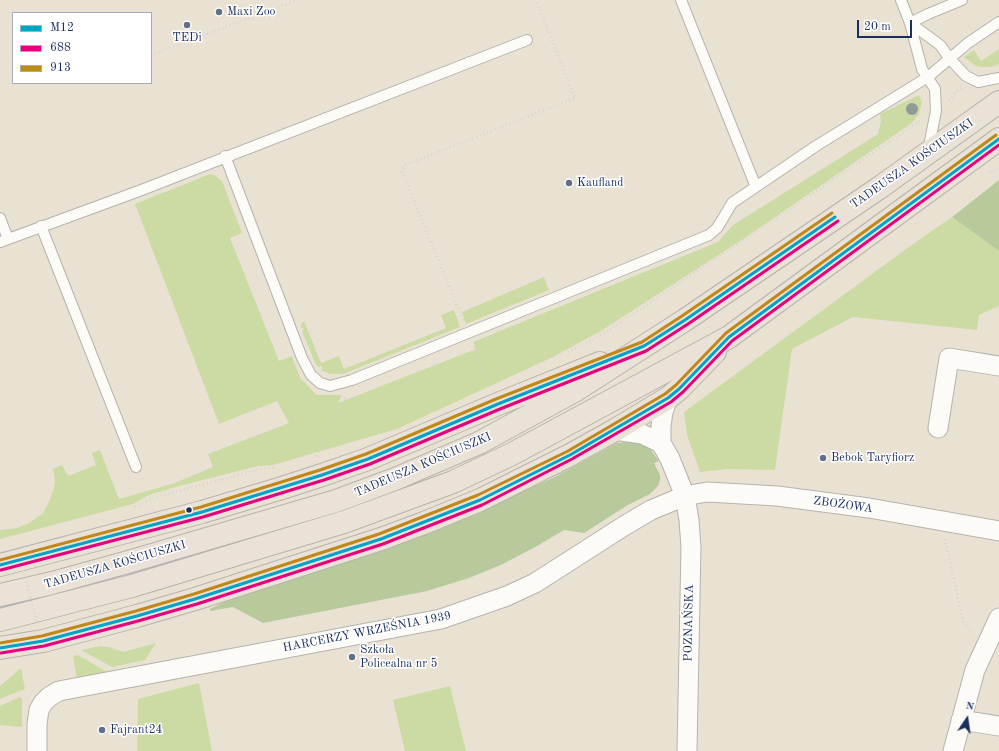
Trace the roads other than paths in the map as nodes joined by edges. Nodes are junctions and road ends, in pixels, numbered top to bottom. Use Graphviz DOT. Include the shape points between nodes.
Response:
graph roads {
  1 [pos="681,0"];
  2 [pos="901,0"];
  3 [pos="962,0"];
  4 [pos="999,22"];
  5 [pos="910,23"];
  6 [pos="527,40"];
  7 [pos="950,59"];
  8 [pos="928,77"];
  9 [pos="999,78"];
  10 [pos="999,102"];
  11 [pos="999,139"];
  12 [pos="927,154"];
  13 [pos="225,156"];
  14 [pos="756,187"];
  15 [pos="0,218"];
  16 [pos="41,226"];
  17 [pos="4,240"];
  18 [pos="729,337"];
  19 [pos="644,346"];
  20 [pos="999,366"];
  21 [pos="668,398"];
  22 [pos="938,428"];
  23 [pos="615,430"];
  24 [pos="660,443"];
  25 [pos="136,467"];
  26 [pos="685,496"];
  27 [pos="999,531"];
  28 [pos="0,565"];
  29 [pos="0,595"];
  30 [pos="999,618"];
  31 [pos="0,620"];
  32 [pos="0,648"];
  33 [pos="961,720"];
  34 [pos="999,726"];
  35 [pos="37,751"];
  36 [pos="687,751"];
  37 [pos="953,751"];
  1 -- 14 [label="lane"];
  2 -- 5 [label="lane"];
  3 -- 5 [label="lane"];
  4 -- 7 [label="lane"];
  5 -- 7 [label="lane" via="940,45"];
  5 -- 8 [label="lane" via="922,69"];
  6 -- 13 [label="lane"];
  7 -- 8 [label="lane"];
  7 -- 9 [label="lane" via="966,76 978,82"];
  8 -- 12 [label="lane" via="935,89 936,111"];
  8 -- 14 [label="lane" via="816,146"];
  10 -- 12 [label="main road, TADEUSZA KOŚCIUSZKI"];
  11 -- 18 [label="main road, TADEUSZA KOŚCIUSZKI"];
  12 -- 19 [label="main road, TADEUSZA KOŚCIUSZKI"];
  13 -- 14 [label="lane" via="302,358 311,375 320,383 330,386 352,380 709,234 717,228 732,203"];
  13 -- 16 [label="lane" via="139,191"];
  15 -- 17 [label="lane"];
  16 -- 17 [label="lane"];
  16 -- 25 [label="lane"];
  18 -- 21 [label="main road"];
  18 -- 31 [label="main road, TADEUSZA KOŚCIUSZKI" via="512,454 453,482 344,522 132,586"];
  19 -- 28 [label="main road" via="322,475 202,512"];
  19 -- 29 [label="main road, TADEUSZA KOŚCIUSZKI" via="576,390 479,444 358,493 329,504 128,562"];
  20 -- 22 [label="street" via="949,358"];
  21 -- 23 [label="main road"];
  21 -- 24 [label="street" via="663,412"];
  23 -- 24 [label="street" via="642,434"];
  23 -- 32 [label="main road" via="480,500 381,539 137,616 42,641"];
  24 -- 26 [label="street"];
  26 -- 27 [label="street, ZBOŻOWA" via="707,492 777,496 869,508"];
  26 -- 35 [label="street, HARCERZY WRZEŚNIA 1939" via="651,510 535,582 507,596 441,619 59,691 49,697 39,710"];
  26 -- 36 [label="street, POZNAŃSKA" via="691,547"];
  30 -- 33 [label="street" via="975,670"];
  33 -- 34 [label="street"];
  33 -- 37 [label="street"];
}
